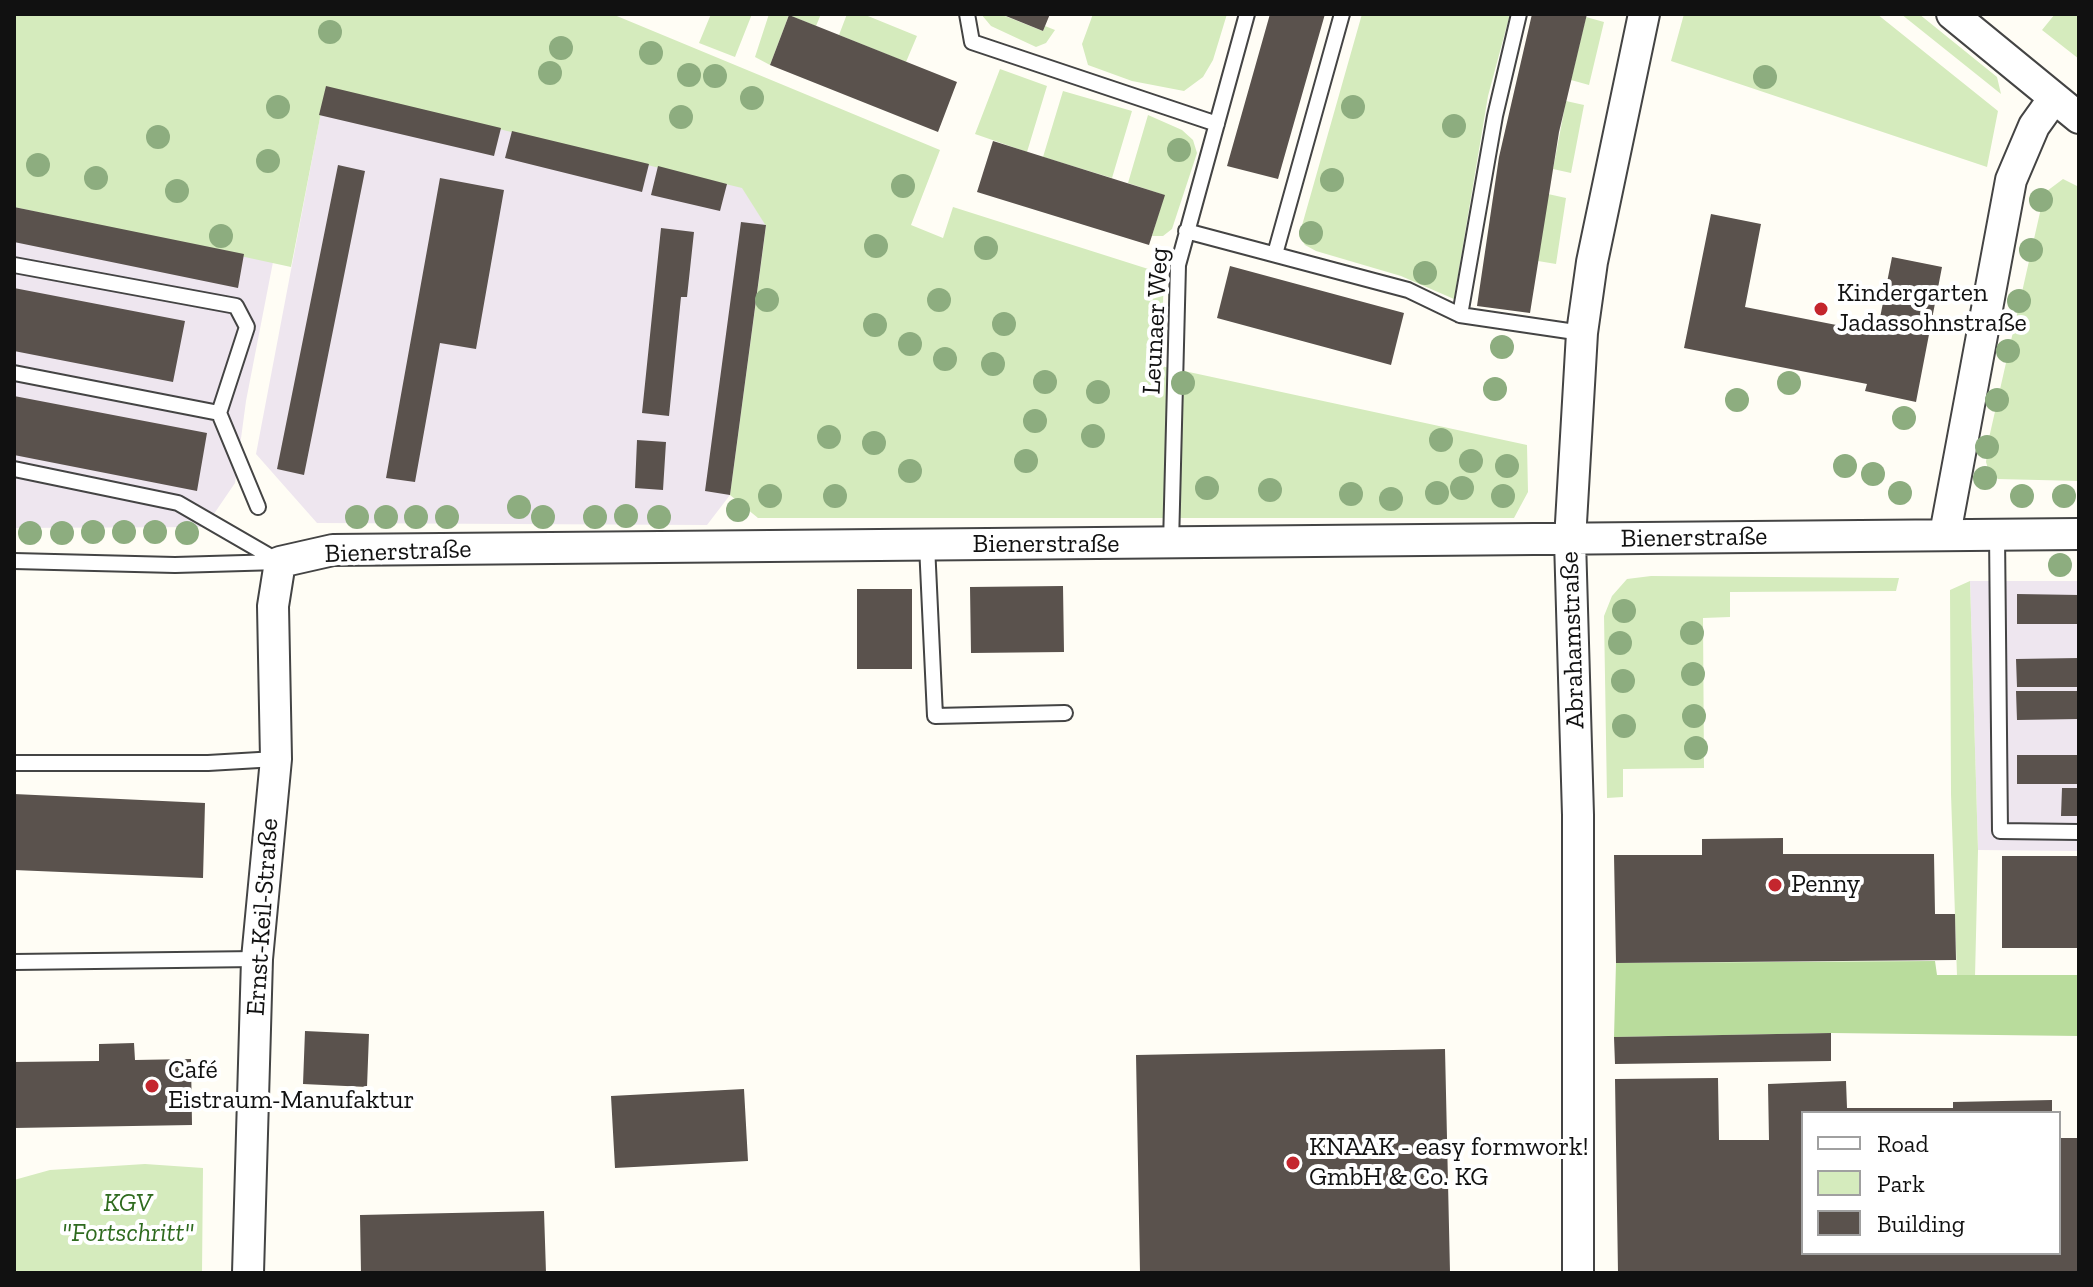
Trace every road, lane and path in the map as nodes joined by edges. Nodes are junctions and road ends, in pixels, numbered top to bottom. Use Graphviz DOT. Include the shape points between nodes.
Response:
graph roads {
  1 [pos="967,14"];
  2 [pos="1247,14"];
  3 [pos="1342,14"];
  4 [pos="1519,14"];
  5 [pos="1644,14"];
  6 [pos="1952,14"];
  7 [pos="2054,98"];
  8 [pos="2079,118"];
  9 [pos="1217,124"];
  10 [pos="1186,231"];
  11 [pos="1275,254"];
  12 [pos="14,265"];
  13 [pos="1460,315"];
  14 [pos="1582,333"];
  15 [pos="14,373"];
  16 [pos="219,413"];
  17 [pos="14,469"];
  18 [pos="258,507"];
  19 [pos="1945,534"];
  20 [pos="1997,534"];
  21 [pos="2079,534"];
  22 [pos="1570,540"];
  23 [pos="1171,544"];
  24 [pos="927,545"];
  25 [pos="14,561"];
  26 [pos="280,562"];
  27 [pos="1065,713"];
  28 [pos="276,759"];
  29 [pos="14,763"];
  30 [pos="2079,832"];
  31 [pos="257,959"];
  32 [pos="14,962"];
  33 [pos="248,1273"];
  34 [pos="1578,1273"];
  1 -- 9 [label="lane" via="972,42"];
  2 -- 9 [label="lane, Leunaer Weg"];
  3 -- 11 [label="lane"];
  4 -- 13 [label="lane"];
  5 -- 14 [label="street, Abrahamstraße"];
  6 -- 7 [label="street"];
  7 -- 8 [label="street"];
  7 -- 19 [label="street" via="2034,126 2011,180"];
  9 -- 10 [label="lane, Leunaer Weg"];
  10 -- 11 [label="lane"];
  10 -- 23 [label="lane, Leunaer Weg" via="1178,265"];
  11 -- 13 [label="lane" via="1408,290"];
  12 -- 16 [label="lane" via="236,306 247,327"];
  13 -- 14 [label="lane"];
  14 -- 22 [label="street, Abrahamstraße"];
  15 -- 16 [label="lane"];
  16 -- 18 [label="lane"];
  17 -- 26 [label="lane" via="178,503"];
  19 -- 20 [label="street, Bienerstraße"];
  19 -- 22 [label="street, Bienerstraße"];
  20 -- 21 [label="street, Bienerstraße"];
  20 -- 30 [label="lane" via="2000,831"];
  22 -- 23 [label="street, Bienerstraße"];
  22 -- 34 [label="street, Abrahamstraße" via="1578,815"];
  23 -- 24 [label="street, Bienerstraße"];
  24 -- 26 [label="street, Bienerstraße" via="333,550"];
  24 -- 27 [label="lane" via="935,716"];
  25 -- 26 [label="lane, Bienerstraße"];
  26 -- 28 [label="street, Ernst-Keil-Straße" via="273,606"];
  28 -- 29 [label="lane"];
  28 -- 31 [label="street, Ernst-Keil-Straße"];
  31 -- 32 [label="lane"];
  31 -- 33 [label="street, Ernst-Keil-Straße"];
}
